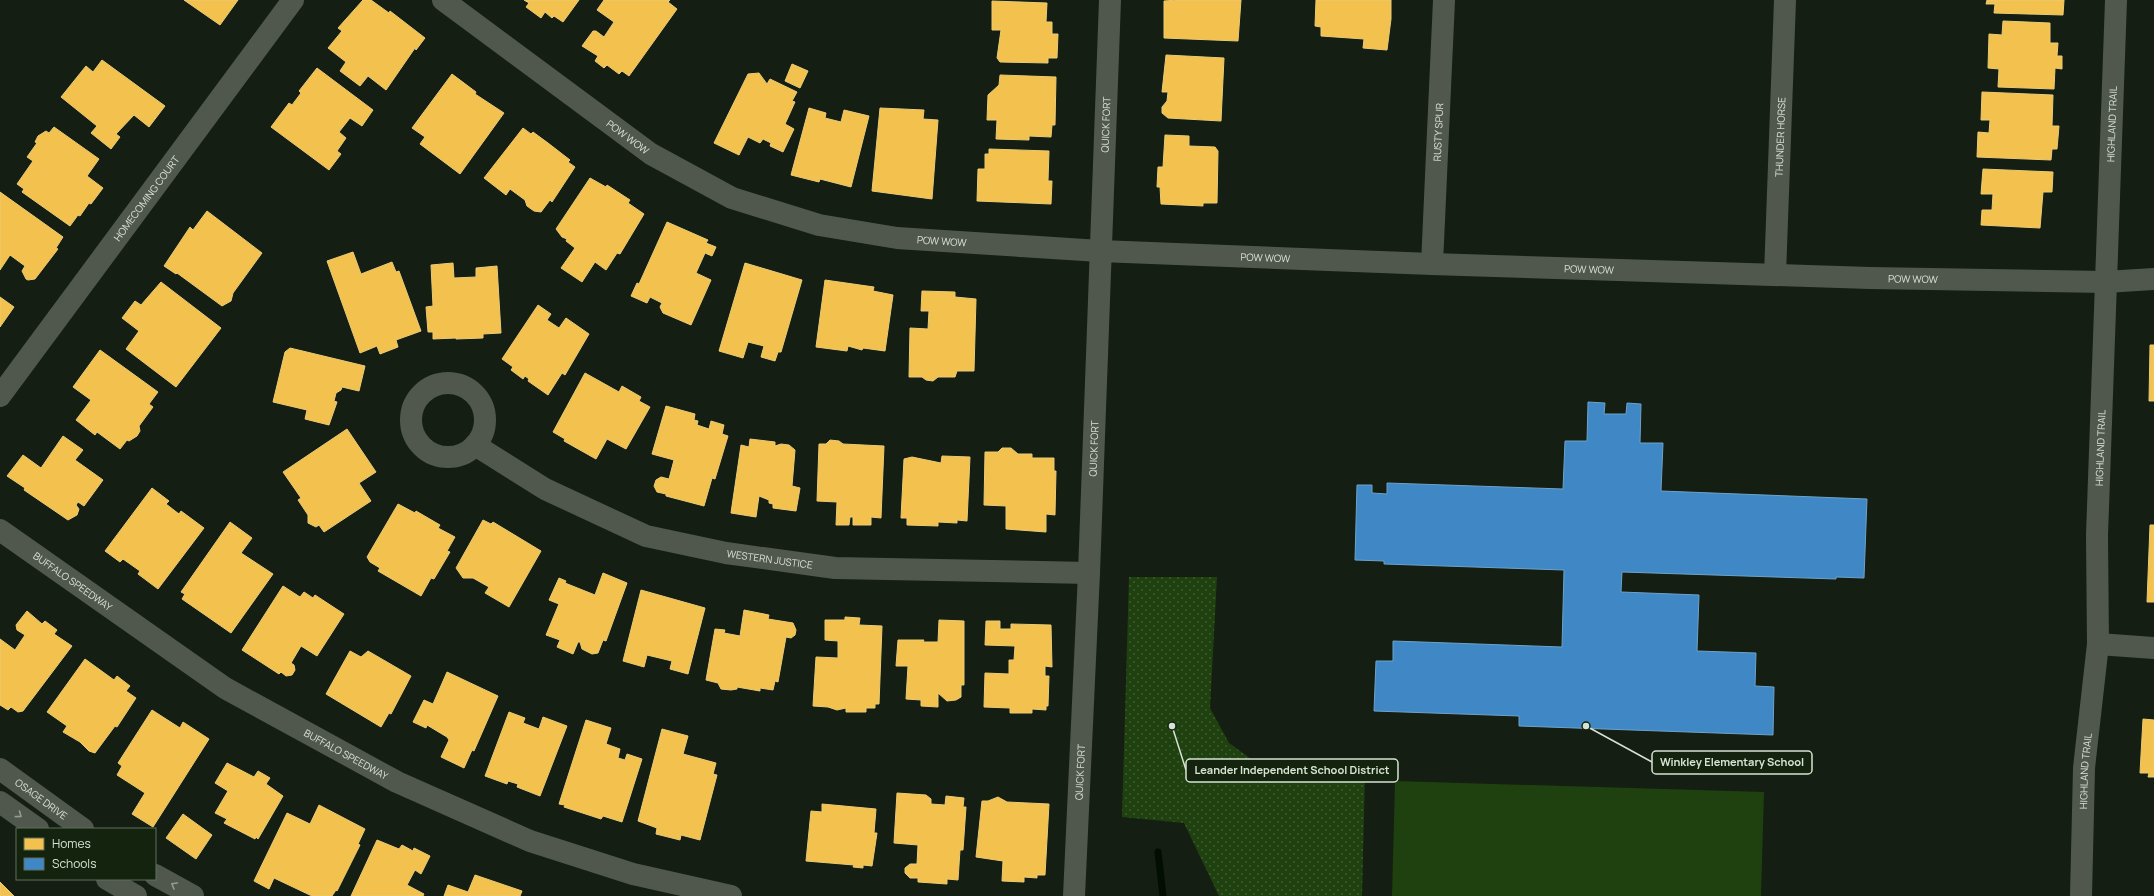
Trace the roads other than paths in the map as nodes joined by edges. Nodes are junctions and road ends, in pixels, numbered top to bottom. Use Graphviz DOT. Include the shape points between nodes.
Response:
graph roads {
  1 [pos="293,0"];
  2 [pos="443,0"];
  3 [pos="1110,0"];
  4 [pos="1444,0"];
  5 [pos="1785,0"];
  6 [pos="2116,0"];
  7 [pos="1100,251"];
  8 [pos="1432,264"];
  9 [pos="1775,274"];
  10 [pos="2154,279"];
  11 [pos="2105,282"];
  12 [pos="0,396"];
  13 [pos="476,445"];
  14 [pos="0,530"];
  15 [pos="1089,573"];
  16 [pos="2098,644"];
  17 [pos="2154,648"];
  18 [pos="0,769"];
  19 [pos="0,802"];
  20 [pos="37,828"];
  21 [pos="82,828"];
  22 [pos="156,876"];
  23 [pos="109,880"];
  24 [pos="136,896"];
  25 [pos="193,896"];
  26 [pos="731,896"];
  27 [pos="1074,896"];
  28 [pos="2081,896"];
  1 -- 12 [label="street, HOMECOMING COURT"];
  2 -- 7 [label="street, POW WOW" via="651,154 732,198 819,225 897,238"];
  3 -- 7 [label="street, QUICK FORT"];
  4 -- 8 [label="street, RUSTY SPUR"];
  5 -- 9 [label="street, THUNDER HORSE"];
  6 -- 11 [label="street, HIGHLAND TRAIL"];
  7 -- 8 [label="street, POW WOW"];
  7 -- 15 [label="street, QUICK FORT"];
  8 -- 9 [label="street, POW WOW"];
  9 -- 11 [label="street, POW WOW"];
  10 -- 11 [label="street, POW WOW"];
  11 -- 16 [label="street, HIGHLAND TRAIL" via="2097,535"];
  13 -- 15 [label="street, WESTERN JUSTICE" via="544,489 653,538 726,553 835,568"];
  14 -- 26 [label="street, BUFFALO SPEEDWAY" via="225,688 397,782 530,841 633,874"];
  15 -- 27 [label="street, QUICK FORT"];
  16 -- 17 [label="street"];
  16 -- 28 [label="street, HIGHLAND TRAIL" via="2084,768"];
  18 -- 21 [label="street, OSAGE DRIVE"];
  19 -- 20 [label="street, one-way"];
  25 -- 22 [label="street, one-way"];
  23 -- 24 [label="street"];
}
